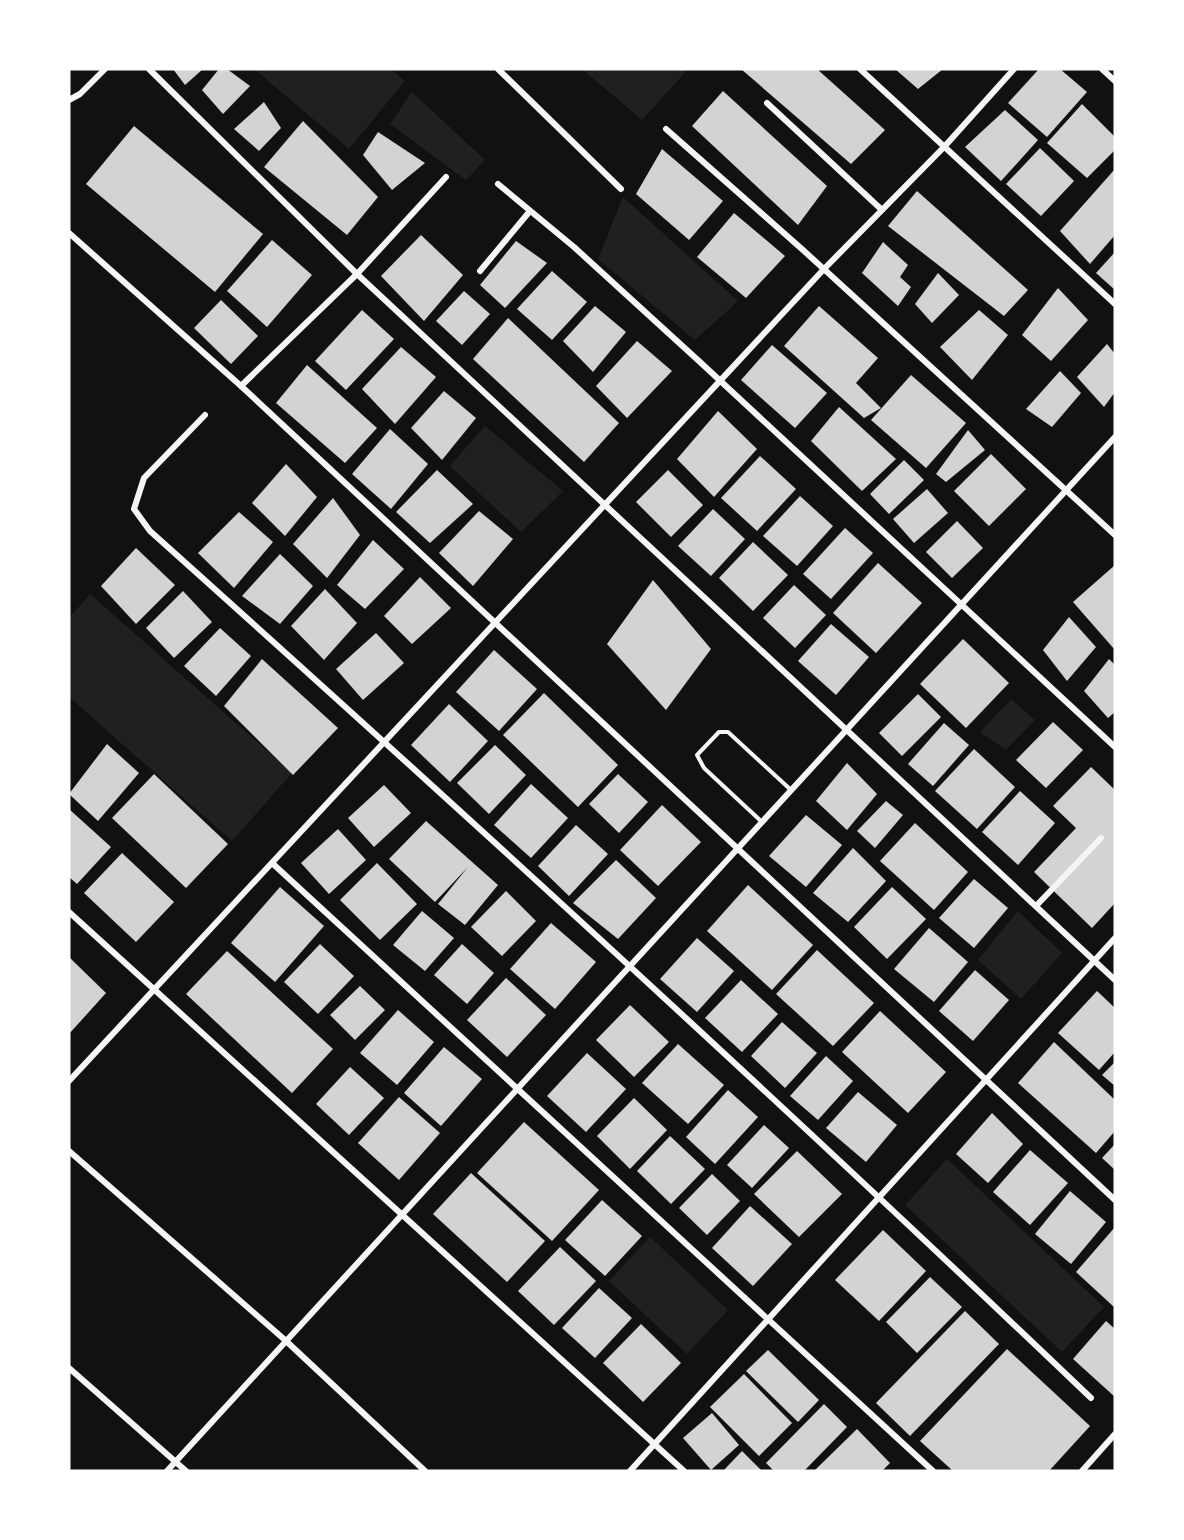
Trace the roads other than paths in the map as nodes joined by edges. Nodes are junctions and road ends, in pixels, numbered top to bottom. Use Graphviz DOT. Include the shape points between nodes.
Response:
graph roads {
  1 [pos="105,69"];
  2 [pos="149,69"];
  3 [pos="498,69"];
  4 [pos="860,69"];
  5 [pos="1014,69"];
  6 [pos="1102,69"];
  7 [pos="1115,81"];
  8 [pos="69,100"];
  9 [pos="767,103"];
  10 [pos="666,129"];
  11 [pos="945,146"];
  12 [pos="446,177"];
  13 [pos="498,184"];
  14 [pos="621,189"];
  15 [pos="882,210"];
  16 [pos="530,211"];
  17 [pos="69,233"];
  18 [pos="824,269"];
  19 [pos="480,271"];
  20 [pos="357,274"];
  21 [pos="1115,304"];
  22 [pos="720,381"];
  23 [pos="241,386"];
  24 [pos="205,415"];
  25 [pos="1115,437"];
  26 [pos="1066,490"];
  27 [pos="606,504"];
  28 [pos="1115,535"];
  29 [pos="961,604"];
  30 [pos="495,623"];
  31 [pos="847,729"];
  32 [pos="384,741"];
  33 [pos="1115,747"];
  34 [pos="791,790"];
  35 [pos="762,822"];
  36 [pos="1101,838"];
  37 [pos="737,849"];
  38 [pos="272,863"];
  39 [pos="1036,906"];
  40 [pos="69,912"];
  41 [pos="1115,938"];
  42 [pos="1094,961"];
  43 [pos="629,967"];
  44 [pos="1115,980"];
  45 [pos="153,990"];
  46 [pos="985,1080"];
  47 [pos="69,1081"];
  48 [pos="518,1089"];
  49 [pos="69,1150"];
  50 [pos="879,1196"];
  51 [pos="1115,1200"];
  52 [pos="402,1215"];
  53 [pos="767,1318"];
  54 [pos="285,1340"];
  55 [pos="69,1368"];
  56 [pos="1091,1398"];
  57 [pos="1115,1434"];
  58 [pos="655,1444"];
  59 [pos="176,1462"];
  60 [pos="167,1471"];
  61 [pos="186,1471"];
  62 [pos="425,1471"];
  63 [pos="630,1471"];
  64 [pos="684,1471"];
  65 [pos="933,1471"];
  66 [pos="1082,1471"];
  1 -- 8 [label="street"];
  2 -- 20 [label="street"];
  3 -- 14 [label="street"];
  4 -- 11 [label="street"];
  5 -- 11 [label="street"];
  6 -- 7 [label="street"];
  9 -- 15 [label="street"];
  10 -- 18 [label="street"];
  11 -- 15 [label="street"];
  11 -- 21 [label="street"];
  12 -- 20 [label="street"];
  13 -- 16 [label="street"];
  15 -- 18 [label="street"];
  16 -- 19 [label="street"];
  16 -- 22 [label="street"];
  17 -- 23 [label="street"];
  18 -- 22 [label="street"];
  18 -- 26 [label="street"];
  20 -- 23 [label="street"];
  20 -- 27 [label="street"];
  22 -- 27 [label="street"];
  22 -- 29 [label="street"];
  23 -- 30 [label="street"];
  24 -- 32 [label="street" via="144,478 134,508 150,531"];
  25 -- 26 [label="street"];
  26 -- 28 [label="street"];
  26 -- 29 [label="street"];
  27 -- 30 [label="street"];
  27 -- 31 [label="street"];
  29 -- 31 [label="street"];
  29 -- 33 [label="street"];
  30 -- 32 [label="street"];
  30 -- 37 [label="street"];
  31 -- 34 [label="street"];
  31 -- 39 [label="street"];
  32 -- 38 [label="street"];
  32 -- 43 [label="street"];
  34 -- 35 [label="street"];
  34 -- 35 [label="lane" via="728,732 719,732 698,755 704,768"];
  35 -- 37 [label="street"];
  36 -- 39 [label="street"];
  37 -- 43 [label="street"];
  37 -- 46 [label="street"];
  38 -- 45 [label="street"];
  38 -- 48 [label="street"];
  39 -- 42 [label="street"];
  40 -- 45 [label="street"];
  41 -- 42 [label="street"];
  42 -- 44 [label="street"];
  42 -- 46 [label="street"];
  43 -- 48 [label="street"];
  43 -- 50 [label="street"];
  45 -- 47 [label="street"];
  45 -- 52 [label="street"];
  46 -- 50 [label="street"];
  46 -- 51 [label="street"];
  48 -- 52 [label="street"];
  48 -- 53 [label="street"];
  49 -- 54 [label="street"];
  50 -- 53 [label="street"];
  50 -- 56 [label="street"];
  52 -- 54 [label="street"];
  52 -- 58 [label="street"];
  53 -- 58 [label="street"];
  53 -- 65 [label="street"];
  54 -- 59 [label="street"];
  54 -- 62 [label="street"];
  55 -- 59 [label="street"];
  57 -- 66 [label="street"];
  58 -- 63 [label="street"];
  58 -- 64 [label="street"];
  59 -- 60 [label="street"];
  59 -- 61 [label="street"];
}
